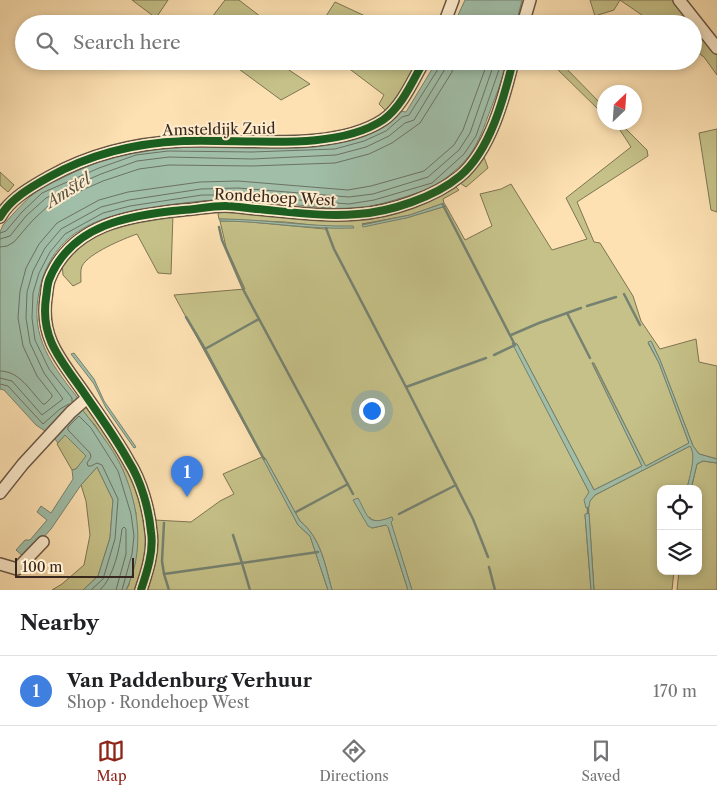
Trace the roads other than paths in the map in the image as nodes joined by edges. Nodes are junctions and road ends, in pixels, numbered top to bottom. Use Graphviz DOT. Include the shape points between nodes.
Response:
graph roads {
  1 [pos="453,0"];
  2 [pos="530,0"];
  3 [pos="679,0"];
  4 [pos="447,15"];
  5 [pos="526,15"];
  6 [pos="691,15"];
  7 [pos="702,29"];
  8 [pos="717,48"];
  9 [pos="419,70"];
  10 [pos="512,70"];
  11 [pos="4,203"];
  12 [pos="0,217"];
  13 [pos="84,401"];
  14 [pos="0,493"];
  15 [pos="43,542"];
  16 [pos="0,564"];
  17 [pos="141,590"];
  1 -- 4 [label="street"];
  2 -- 5 [label="street"];
  3 -- 6 [label="street"];
  7 -- 8 [label="street"];
  9 -- 11 [label="street, Amsteldijk Zuid" via="390,115 360,131 313,140 184,141 128,148 99,155 58,172"];
  10 -- 13 [label="street, Rondehoep West" via="478,157 461,176 413,202 359,214 311,214 225,206 156,212 114,221 73,244 60,259 48,282 44,309 47,333 57,357"];
  11 -- 12 [label="street, Amsteldijk Zuid"];
  13 -- 14 [label="street" via="23,464"];
  13 -- 17 [label="street, Rondehoep West" via="130,463 148,510 152,533 150,559"];
  15 -- 16 [label="street" via="17,569"];
}
